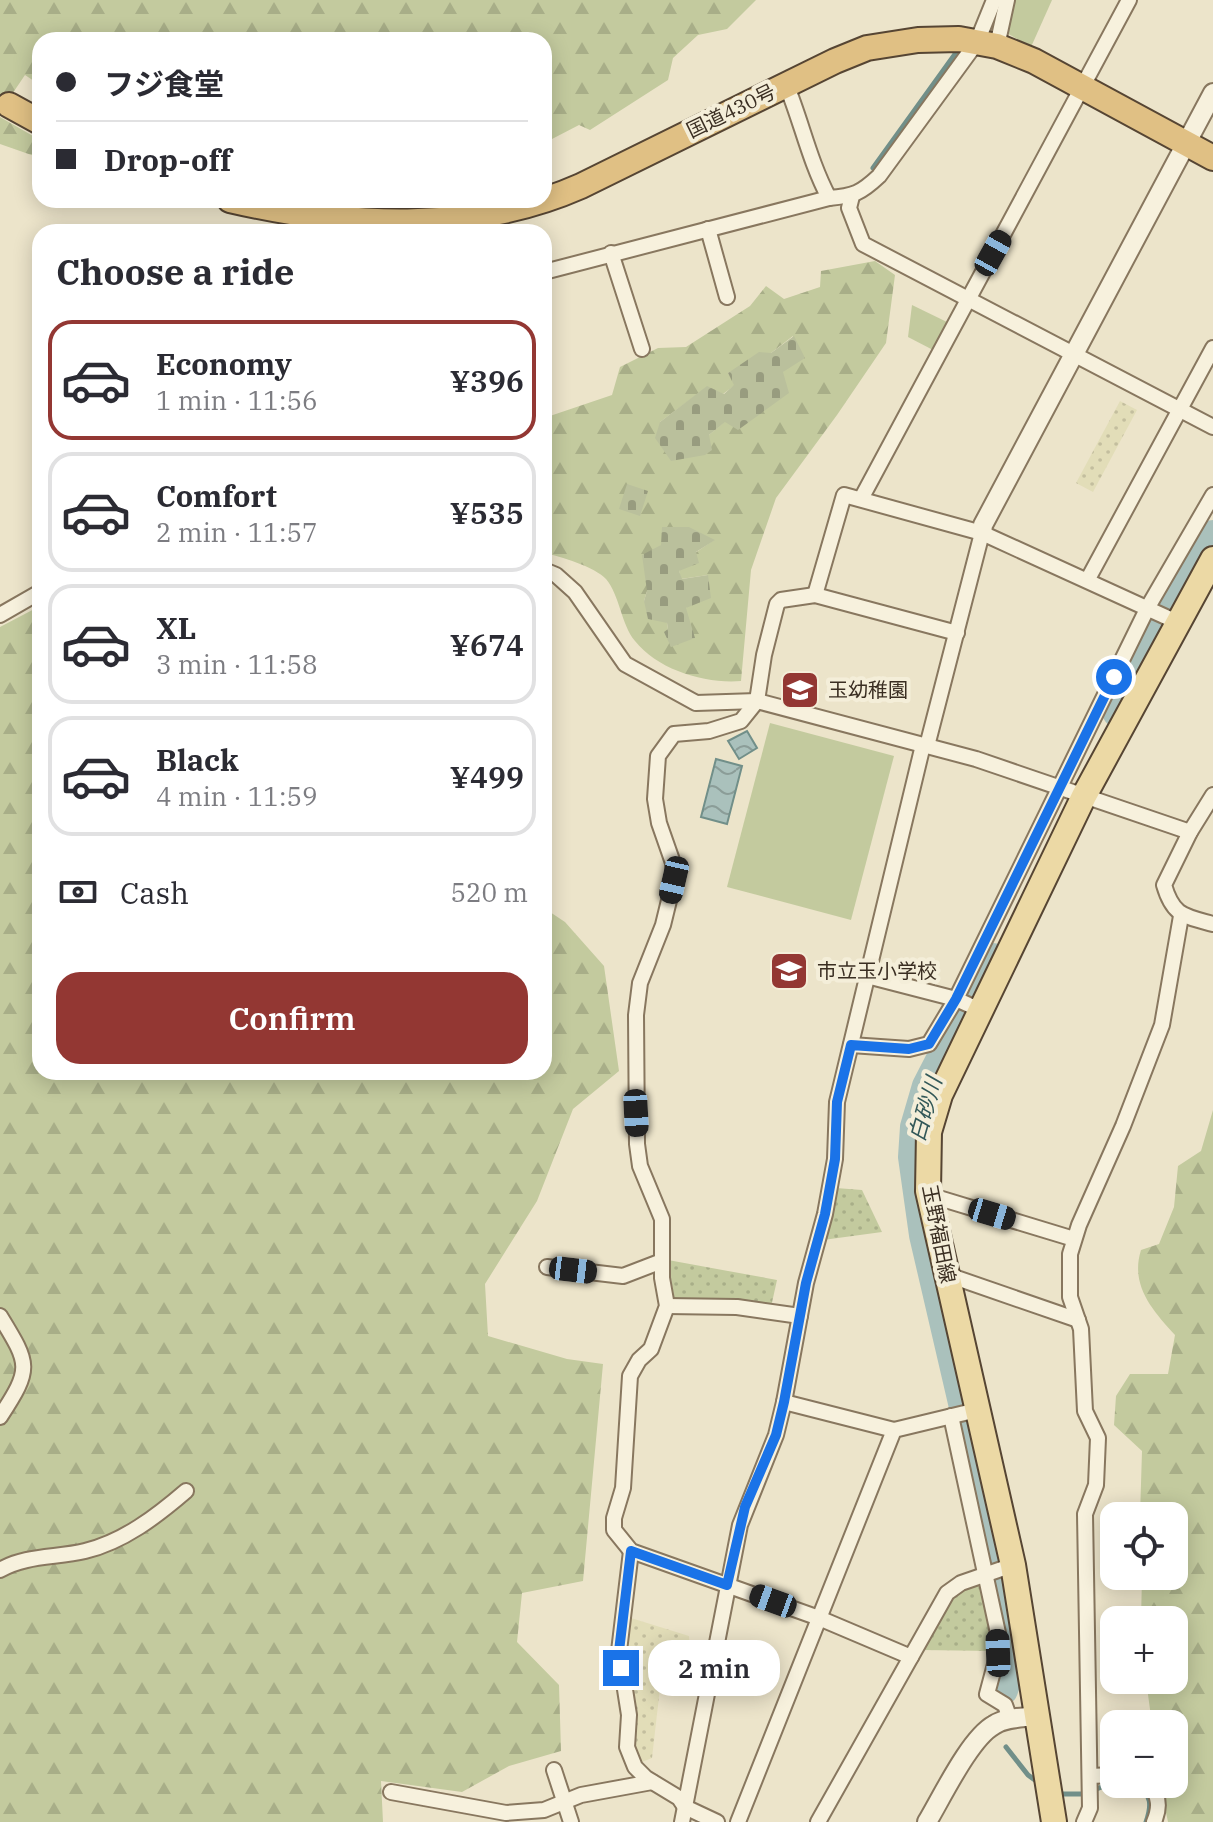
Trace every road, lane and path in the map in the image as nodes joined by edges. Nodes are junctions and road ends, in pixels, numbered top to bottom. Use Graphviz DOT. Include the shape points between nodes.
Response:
graph roads {
  1 [pos="994,0"];
  2 [pos="1007,0"];
  3 [pos="1129,0"];
  4 [pos="987,44"];
  5 [pos="786,84"];
  6 [pos="1083,87"];
  7 [pos="1213,93"];
  8 [pos="9,105"];
  9 [pos="32,118"];
  10 [pos="1186,143"];
  11 [pos="1213,158"];
  12 [pos="852,196"];
  13 [pos="829,198"];
  14 [pos="552,199"];
  15 [pos="274,208"];
  16 [pos="518,208"];
  17 [pos="399,224"];
  18 [pos="444,224"];
  19 [pos="708,229"];
  20 [pos="611,253"];
  21 [pos="552,270"];
  22 [pos="727,297"];
  23 [pos="968,299"];
  24 [pos="1213,348"];
  25 [pos="642,349"];
  26 [pos="1074,353"];
  27 [pos="1180,410"];
  28 [pos="1213,427"];
  29 [pos="1213,495"];
  30 [pos="861,499"];
  31 [pos="982,533"];
  32 [pos="1213,559"];
  33 [pos="552,573"];
  34 [pos="1088,579"];
  35 [pos="815,595"];
  36 [pos="32,597"];
  37 [pos="1151,608"];
  38 [pos="0,615"];
  39 [pos="1175,620"];
  40 [pos="957,633"];
  41 [pos="757,701"];
  42 [pos="925,746"];
  43 [pos="1071,791"];
  44 [pos="1213,795"];
  45 [pos="1190,832"];
  46 [pos="1181,916"];
  47 [pos="1213,924"];
  48 [pos="867,976"];
  49 [pos="968,1004"];
  50 [pos="851,1045"];
  51 [pos="929,1195"];
  52 [pos="1074,1239"];
  53 [pos="662,1261"];
  54 [pos="547,1267"];
  55 [pos="945,1274"];
  56 [pos="667,1306"];
  57 [pos="0,1316"];
  58 [pos="800,1316"];
  59 [pos="1078,1320"];
  60 [pos="784,1402"];
  61 [pos="963,1413"];
  62 [pos="0,1417"];
  63 [pos="894,1430"];
  64 [pos="186,1491"];
  65 [pos="631,1551"];
  66 [pos="999,1569"];
  67 [pos="0,1570"];
  68 [pos="727,1585"];
  69 [pos="819,1618"];
  70 [pos="911,1657"];
  71 [pos="1036,1716"];
  72 [pos="1010,1719"];
  73 [pos="554,1770"];
  74 [pos="652,1782"];
  75 [pos="1100,1782"];
  76 [pos="1090,1787"];
  77 [pos="391,1792"];
  78 [pos="1157,1798"];
  79 [pos="565,1802"];
  80 [pos="683,1815"];
  81 [pos="571,1822"];
  82 [pos="717,1822"];
  83 [pos="738,1822"];
  84 [pos="818,1822"];
  85 [pos="927,1822"];
  86 [pos="1054,1822"];
  87 [pos="1084,1822"];
  88 [pos="1154,1822"];
  1 -- 4 [label="street"];
  2 -- 4 [label="street"];
  3 -- 6 [label="street"];
  4 -- 5 [label="highway, 国道430号" via="959,39 887,43"];
  4 -- 6 [label="highway, 国道430号"];
  4 -- 12 [label="street" via="879,176"];
  5 -- 13 [label="street" via="813,168"];
  5 -- 14 [label="highway, 国道430号"];
  6 -- 10 [label="highway, 国道430号"];
  6 -- 23 [label="street"];
  7 -- 10 [label="street"];
  8 -- 9 [label="highway"];
  10 -- 11 [label="highway, 国道430号"];
  10 -- 26 [label="street"];
  12 -- 13 [label="street"];
  12 -- 23 [label="street" via="849,208 863,244"];
  13 -- 19 [label="street"];
  15 -- 17 [label="highway, 国道430号"];
  16 -- 18 [label="highway, 国道430号"];
  19 -- 20 [label="street"];
  19 -- 22 [label="street"];
  20 -- 21 [label="street"];
  20 -- 25 [label="street"];
  23 -- 26 [label="street"];
  23 -- 30 [label="street"];
  24 -- 27 [label="street"];
  26 -- 27 [label="street"];
  26 -- 31 [label="street"];
  27 -- 28 [label="street"];
  27 -- 34 [label="street"];
  29 -- 37 [label="street"];
  30 -- 31 [label="street"];
  30 -- 35 [label="street" via="844,495"];
  31 -- 34 [label="street"];
  31 -- 40 [label="street"];
  32 -- 39 [label="main road, 玉野福田線"];
  33 -- 41 [label="street" via="575,592 636,672 696,703"];
  34 -- 37 [label="street"];
  35 -- 40 [label="street"];
  35 -- 41 [label="street" via="777,604"];
  36 -- 38 [label="street"];
  37 -- 39 [label="street"];
  37 -- 43 [label="street"];
  39 -- 43 [label="main road, 玉野福田線"];
  40 -- 42 [label="street"];
  41 -- 42 [label="street"];
  41 -- 53 [label="street" via="741,721 674,734 658,756 655,799 674,880 660,936 640,983 636,1113 640,1166 662,1219"];
  42 -- 43 [label="street"];
  42 -- 48 [label="street"];
  43 -- 45 [label="street"];
  43 -- 49 [label="main road, 玉野福田線"];
  44 -- 45 [label="street"];
  45 -- 46 [label="street" via="1164,885 1169,903"];
  46 -- 47 [label="street"];
  46 -- 52 [label="street" via="1162,1025"];
  48 -- 49 [label="street"];
  48 -- 50 [label="street"];
  49 -- 50 [label="street" via="929,1044 909,1049"];
  49 -- 51 [label="main road, 玉野福田線" via="929,1132"];
  50 -- 58 [label="street" via="837,1102 833,1173"];
  51 -- 52 [label="street"];
  51 -- 55 [label="main road, 玉野福田線"];
  52 -- 59 [label="street" via="1070,1297"];
  53 -- 54 [label="street" via="623,1276"];
  53 -- 56 [label="street"];
  55 -- 59 [label="street"];
  55 -- 61 [label="main road, 玉野福田線"];
  56 -- 58 [label="street" via="737,1307"];
  56 -- 65 [label="street" via="651,1349 630,1376 623,1488 614,1530"];
  57 -- 62 [label="street" via="25,1369"];
  58 -- 60 [label="street"];
  59 -- 76 [label="street" via="1085,1411 1098,1438 1096,1485 1085,1514"];
  60 -- 63 [label="street"];
  60 -- 68 [label="street" via="745,1507"];
  61 -- 63 [label="street"];
  61 -- 66 [label="main road, 玉野福田線"];
  63 -- 69 [label="street"];
  64 -- 67 [label="street" via="158,1516 87,1551 14,1562"];
  65 -- 68 [label="street"];
  65 -- 74 [label="street" via="619,1651 629,1715 627,1747 635,1767"];
  66 -- 70 [label="street" via="947,1593"];
  66 -- 71 [label="main road, 玉野福田線"];
  66 -- 72 [label="street" via="998,1653 987,1694 1005,1705"];
  68 -- 69 [label="street"];
  68 -- 80 [label="street"];
  69 -- 70 [label="street"];
  69 -- 83 [label="street"];
  70 -- 84 [label="street"];
  71 -- 72 [label="street"];
  71 -- 86 [label="main road, 玉野福田線"];
  72 -- 85 [label="street" via="986,1729 973,1745"];
  73 -- 79 [label="street"];
  74 -- 79 [label="street"];
  74 -- 80 [label="street" via="679,1798"];
  75 -- 76 [label="street"];
  76 -- 87 [label="street"];
  77 -- 79 [label="street" via="506,1813 544,1810"];
  78 -- 88 [label="street"];
  79 -- 81 [label="street"];
  80 -- 82 [label="street"];
}
